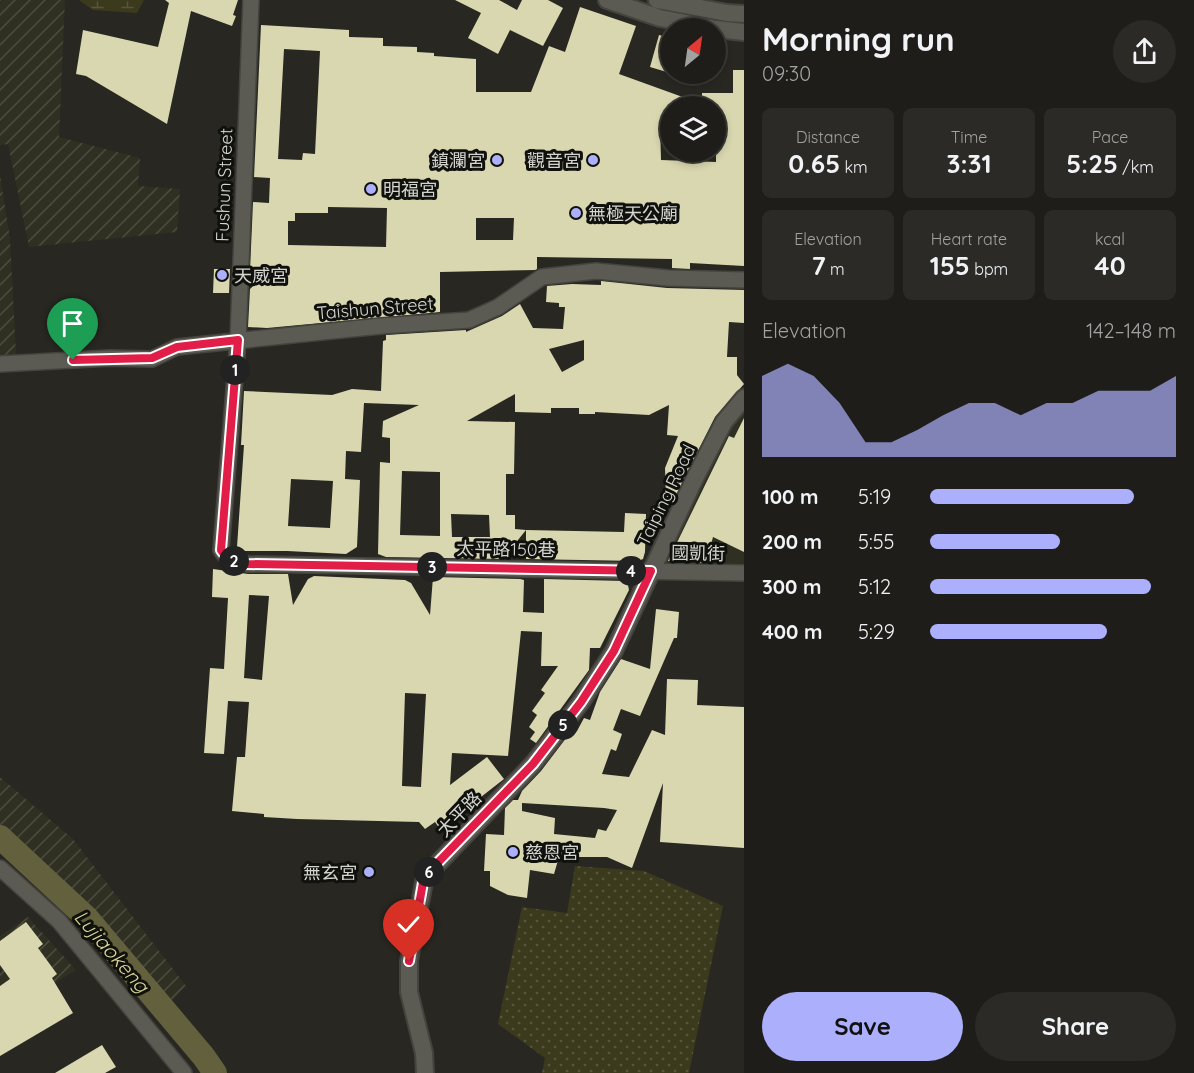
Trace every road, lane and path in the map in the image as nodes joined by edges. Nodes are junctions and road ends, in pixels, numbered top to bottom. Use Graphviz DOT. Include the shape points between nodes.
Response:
graph roads {
  1 [pos="251,0"];
  2 [pos="607,0"];
  3 [pos="657,0"];
  4 [pos="744,14"];
  5 [pos="660,18"];
  6 [pos="726,30"];
  7 [pos="744,32"];
  8 [pos="744,280"];
  9 [pos="238,340"];
  10 [pos="0,364"];
  11 [pos="744,398"];
  12 [pos="221,550"];
  13 [pos="651,571"];
  14 [pos="744,573"];
  15 [pos="0,868"];
  16 [pos="184,1073"];
  17 [pos="425,1073"];
  1 -- 9 [label="street, Fushun Street"];
  2 -- 5 [label="street"];
  3 -- 4 [label="street"];
  6 -- 7 [label="street"];
  8 -- 9 [label="street, Taishun Street" via="596,271 542,277 498,307 469,320"];
  9 -- 10 [label="street, Taishun Street" via="177,347 152,358"];
  9 -- 12 [label="street, Fushun Street"];
  11 -- 13 [label="street, Taiping Road" via="724,422"];
  12 -- 13 [label="street, 太平路150巷" via="231,561 248,564"];
  13 -- 14 [label="street, 國凱街"];
  13 -- 17 [label="street, 太平路" via="614,651 581,702 533,764 424,877 409,961 409,992"];
  15 -- 16 [label="street" via="59,921"];
}
